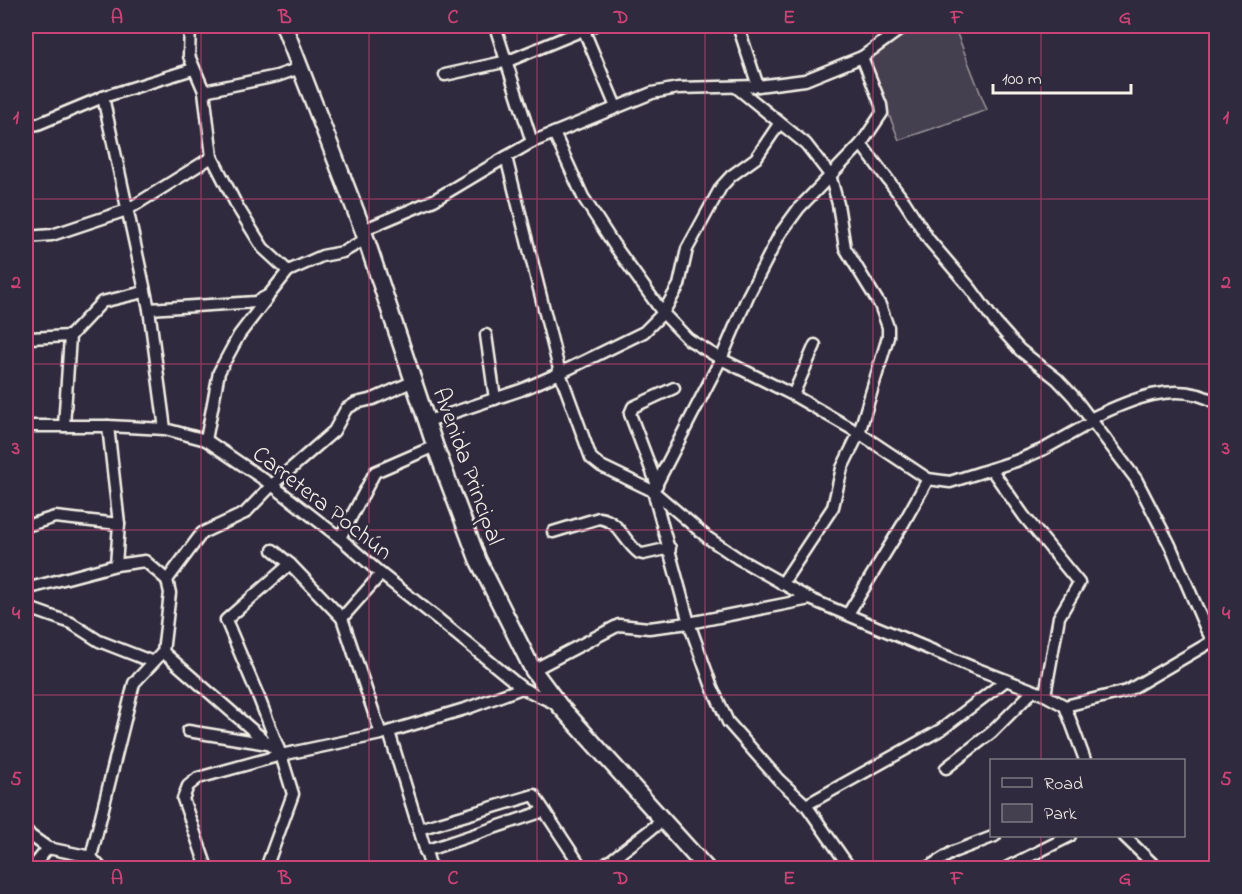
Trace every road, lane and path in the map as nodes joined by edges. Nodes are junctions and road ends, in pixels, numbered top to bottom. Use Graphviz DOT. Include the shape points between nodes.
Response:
graph roads {
  1 [pos="190,26"];
  2 [pos="284,26"];
  3 [pos="495,26"];
  4 [pos="741,26"];
  5 [pos="906,26"];
  6 [pos="587,27"];
  7 [pos="862,57"];
  8 [pos="508,61"];
  9 [pos="300,68"];
  10 [pos="193,69"];
  11 [pos="445,75"];
  12 [pos="758,86"];
  13 [pos="736,87"];
  14 [pos="204,91"];
  15 [pos="103,97"];
  16 [pos="616,107"];
  17 [pos="779,124"];
  18 [pos="26,126"];
  19 [pos="554,133"];
  20 [pos="532,142"];
  21 [pos="861,144"];
  22 [pos="212,157"];
  23 [pos="506,157"];
  24 [pos="831,175"];
  25 [pos="127,210"];
  26 [pos="364,235"];
  27 [pos="26,237"];
  28 [pos="288,271"];
  29 [pos="144,292"];
  30 [pos="269,295"];
  31 [pos="149,309"];
  32 [pos="663,313"];
  33 [pos="486,335"];
  34 [pos="70,336"];
  35 [pos="26,342"];
  36 [pos="816,345"];
  37 [pos="721,359"];
  38 [pos="560,373"];
  39 [pos="414,381"];
  40 [pos="674,388"];
  41 [pos="793,395"];
  42 [pos="495,399"];
  43 [pos="1216,403"];
  44 [pos="428,421"];
  45 [pos="1091,421"];
  46 [pos="26,426"];
  47 [pos="64,426"];
  48 [pos="108,426"];
  49 [pos="165,429"];
  50 [pos="859,433"];
  51 [pos="206,440"];
  52 [pos="435,446"];
  53 [pos="991,469"];
  54 [pos="928,479"];
  55 [pos="272,485"];
  56 [pos="655,488"];
  57 [pos="119,524"];
  58 [pos="26,526"];
  59 [pos="553,532"];
  60 [pos="340,538"];
  61 [pos="670,548"];
  62 [pos="273,550"];
  63 [pos="290,564"];
  64 [pos="116,565"];
  65 [pos="381,574"];
  66 [pos="167,580"];
  67 [pos="783,584"];
  68 [pos="26,589"];
  69 [pos="810,598"];
  70 [pos="26,607"];
  71 [pos="848,614"];
  72 [pos="342,618"];
  73 [pos="1216,621"];
  74 [pos="689,623"];
  75 [pos="1206,630"];
  76 [pos="1215,642"];
  77 [pos="163,652"];
  78 [pos="153,662"];
  79 [pos="533,670"];
  80 [pos="1005,681"];
  81 [pos="522,688"];
  82 [pos="1033,691"];
  83 [pos="1046,696"];
  84 [pos="559,705"];
  85 [pos="1065,706"];
  86 [pos="188,731"];
  87 [pos="385,733"];
  88 [pos="268,744"];
  89 [pos="281,755"];
  90 [pos="1085,759"];
  91 [pos="946,768"];
  92 [pos="806,805"];
  93 [pos="544,811"];
  94 [pos="663,820"];
  95 [pos="26,830"];
  96 [pos="419,830"];
  97 [pos="992,837"];
  98 [pos="1068,837"];
  99 [pos="1125,837"];
  100 [pos="48,848"];
  101 [pos="425,851"];
  102 [pos="91,857"];
  103 [pos="1146,864"];
  104 [pos="32,868"];
  105 [pos="101,868"];
  106 [pos="207,868"];
  107 [pos="266,868"];
  108 [pos="431,868"];
  109 [pos="582,868"];
  110 [pos="601,868"];
  111 [pos="706,868"];
  112 [pos="850,868"];
  113 [pos="927,868"];
  114 [pos="1006,868"];
  115 [pos="1157,868"];
  1 -- 10 [label="street" via="189,56"];
  2 -- 9 [label="main road, Avenida Principal"];
  3 -- 8 [label="street"];
  4 -- 12 [label="street"];
  5 -- 7 [label="street"];
  6 -- 8 [label="street"];
  6 -- 16 [label="street"];
  7 -- 12 [label="street" via="810,79"];
  7 -- 21 [label="street" via="882,113"];
  8 -- 11 [label="street"];
  8 -- 20 [label="street"];
  9 -- 14 [label="street"];
  9 -- 26 [label="main road, Avenida Principal"];
  10 -- 14 [label="street"];
  10 -- 15 [label="street"];
  12 -- 13 [label="street"];
  13 -- 16 [label="street" via="665,90"];
  13 -- 17 [label="street"];
  14 -- 22 [label="street"];
  15 -- 18 [label="street"];
  15 -- 25 [label="street"];
  16 -- 19 [label="street"];
  17 -- 24 [label="street" via="806,144"];
  17 -- 32 [label="street" via="756,158 721,187 687,249 679,285"];
  19 -- 20 [label="street"];
  19 -- 32 [label="street" via="583,197"];
  20 -- 23 [label="street"];
  21 -- 24 [label="street"];
  21 -- 45 [label="street" via="929,240 995,322 1020,350 1057,379"];
  22 -- 25 [label="street"];
  22 -- 28 [label="street" via="263,248"];
  23 -- 26 [label="street" via="434,200"];
  23 -- 38 [label="street"];
  24 -- 37 [label="street" via="780,234"];
  24 -- 50 [label="street" via="845,248 880,305 888,327"];
  25 -- 27 [label="street" via="52,235"];
  25 -- 29 [label="street"];
  26 -- 28 [label="street" via="343,252 322,256"];
  26 -- 39 [label="main road, Avenida Principal"];
  28 -- 30 [label="street"];
  29 -- 31 [label="street"];
  29 -- 34 [label="street" via="102,302"];
  30 -- 31 [label="street" via="256,302"];
  30 -- 51 [label="street" via="239,335 219,372"];
  31 -- 49 [label="street"];
  32 -- 37 [label="street" via="688,339"];
  32 -- 38 [label="street" via="644,332"];
  33 -- 42 [label="street"];
  34 -- 35 [label="street" via="29,338"];
  34 -- 47 [label="street"];
  36 -- 41 [label="street"];
  37 -- 41 [label="street"];
  37 -- 56 [label="street"];
  38 -- 42 [label="street"];
  38 -- 56 [label="street" via="591,458"];
  39 -- 44 [label="main road, Avenida Principal"];
  39 -- 55 [label="street" via="346,408 334,431"];
  40 -- 56 [label="street" via="633,407 630,414"];
  41 -- 50 [label="street"];
  42 -- 44 [label="street"];
  43 -- 45 [label="street" via="1185,392 1155,395 1123,403"];
  44 -- 52 [label="main road, Avenida Principal"];
  45 -- 53 [label="street" via="1030,455"];
  45 -- 75 [label="street" via="1136,479 1170,545"];
  46 -- 47 [label="street, Carretera Pochún"];
  47 -- 48 [label="street, Carretera Pochún"];
  48 -- 49 [label="street, Carretera Pochún"];
  48 -- 57 [label="street"];
  49 -- 51 [label="street, Carretera Pochún"];
  50 -- 54 [label="street"];
  50 -- 67 [label="street" via="842,468 833,507"];
  51 -- 55 [label="street, Carretera Pochún"];
  52 -- 60 [label="street" via="375,472"];
  52 -- 79 [label="main road, Avenida Principal" via="478,560"];
  53 -- 54 [label="street" via="950,482"];
  53 -- 83 [label="street" via="1080,583 1059,617"];
  54 -- 71 [label="street"];
  55 -- 60 [label="street, Carretera Pochún"];
  55 -- 66 [label="street" via="244,513 201,533"];
  56 -- 61 [label="street"];
  56 -- 67 [label="street" via="713,542"];
  57 -- 58 [label="street" via="55,518"];
  57 -- 64 [label="street"];
  59 -- 61 [label="street" via="599,518 617,526 639,553"];
  60 -- 65 [label="street, Carretera Pochún"];
  61 -- 74 [label="street"];
  62 -- 63 [label="street"];
  63 -- 72 [label="street"];
  63 -- 89 [label="street" via="226,620"];
  64 -- 66 [label="street" via="145,561"];
  64 -- 68 [label="street"];
  65 -- 72 [label="street"];
  65 -- 81 [label="street, Carretera Pochún"];
  66 -- 77 [label="street" via="170,593"];
  67 -- 69 [label="street"];
  69 -- 71 [label="street"];
  69 -- 74 [label="street"];
  70 -- 78 [label="street" via="71,623 99,641"];
  71 -- 80 [label="street"];
  72 -- 87 [label="street"];
  73 -- 75 [label="street"];
  74 -- 79 [label="street" via="647,628 619,625"];
  74 -- 92 [label="street" via="728,722"];
  75 -- 76 [label="street"];
  76 -- 85 [label="street" via="1126,691"];
  77 -- 78 [label="street"];
  77 -- 88 [label="street"];
  78 -- 102 [label="street" via="134,683"];
  79 -- 84 [label="main road, Avenida Principal"];
  80 -- 82 [label="street"];
  80 -- 92 [label="street" via="942,729"];
  81 -- 84 [label="street, Carretera Pochún"];
  81 -- 87 [label="street"];
  82 -- 83 [label="street"];
  82 -- 91 [label="street" via="992,732"];
  83 -- 85 [label="street"];
  84 -- 94 [label="main road, Avenida Principal"];
  85 -- 90 [label="street"];
  86 -- 88 [label="street"];
  87 -- 89 [label="street"];
  87 -- 96 [label="street"];
  88 -- 89 [label="street"];
  89 -- 106 [label="street" via="198,778 188,786 183,799"];
  89 -- 107 [label="street" via="293,794"];
  92 -- 112 [label="street"];
  93 -- 96 [label="street" via="534,795"];
  93 -- 101 [label="street"];
  93 -- 109 [label="street"];
  94 -- 110 [label="street"];
  94 -- 111 [label="main road, Avenida Principal"];
  95 -- 100 [label="street"];
  96 -- 101 [label="street"];
  97 -- 113 [label="street" via="953,852"];
  98 -- 114 [label="street"];
  99 -- 103 [label="street"];
  100 -- 102 [label="street"];
  100 -- 104 [label="street"];
  101 -- 108 [label="street"];
  102 -- 105 [label="street"];
  103 -- 115 [label="street"];
}
